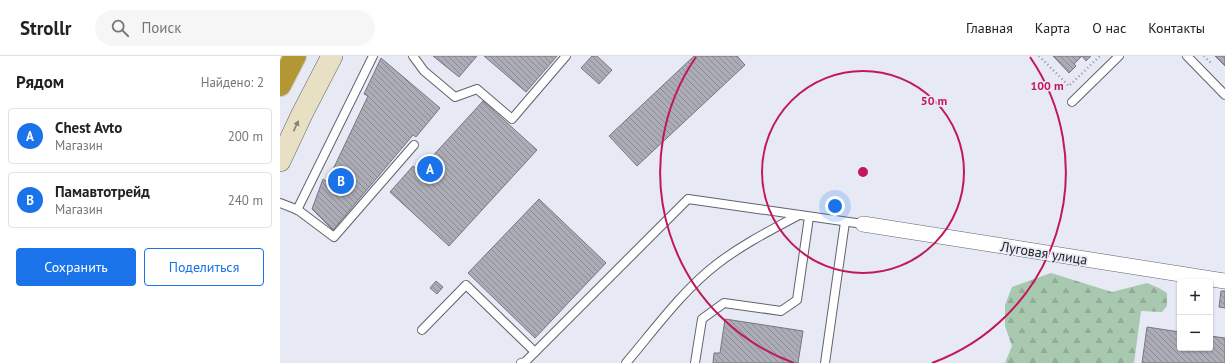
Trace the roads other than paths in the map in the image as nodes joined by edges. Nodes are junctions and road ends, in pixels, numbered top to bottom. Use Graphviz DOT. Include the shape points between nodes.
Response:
graph roads {
  1 [pos="295,56"];
  2 [pos="332,56"];
  3 [pos="373,56"];
  4 [pos="413,56"];
  5 [pos="566,56"];
  6 [pos="1119,56"];
  7 [pos="1187,56"];
  8 [pos="280,85"];
  9 [pos="1225,95"];
  10 [pos="1072,102"];
  11 [pos="414,145"];
  12 [pos="280,162"];
  13 [pos="280,203"];
  14 [pos="297,210"];
  15 [pos="799,215"];
  16 [pos="809,217"];
  17 [pos="845,222"];
  18 [pos="863,224"];
  19 [pos="1225,281"];
  20 [pos="422,330"];
  21 [pos="535,352"];
  22 [pos="521,363"];
  23 [pos="626,363"];
  24 [pos="696,363"];
  25 [pos="825,363"];
  1 -- 8 [label="highway"];
  12 -- 2 [label="street, one-way"];
  3 -- 14 [label="lane"];
  4 -- 5 [label="lane" via="424,71 455,97 477,89 512,119"];
  6 -- 10 [label="lane"];
  7 -- 9 [label="lane"];
  11 -- 14 [label="lane" via="334,237"];
  13 -- 14 [label="lane"];
  15 -- 16 [label="lane"];
  15 -- 21 [label="lane" via="688,199"];
  15 -- 23 [label="lane" via="717,264 684,295"];
  16 -- 17 [label="lane"];
  16 -- 24 [label="lane" via="797,300 781,311 724,303 702,319"];
  17 -- 18 [label="lane"];
  17 -- 25 [label="lane"];
  18 -- 19 [label="street, Луговая улица"];
  20 -- 21 [label="lane" via="466,285"];
  21 -- 22 [label="lane"];
}
